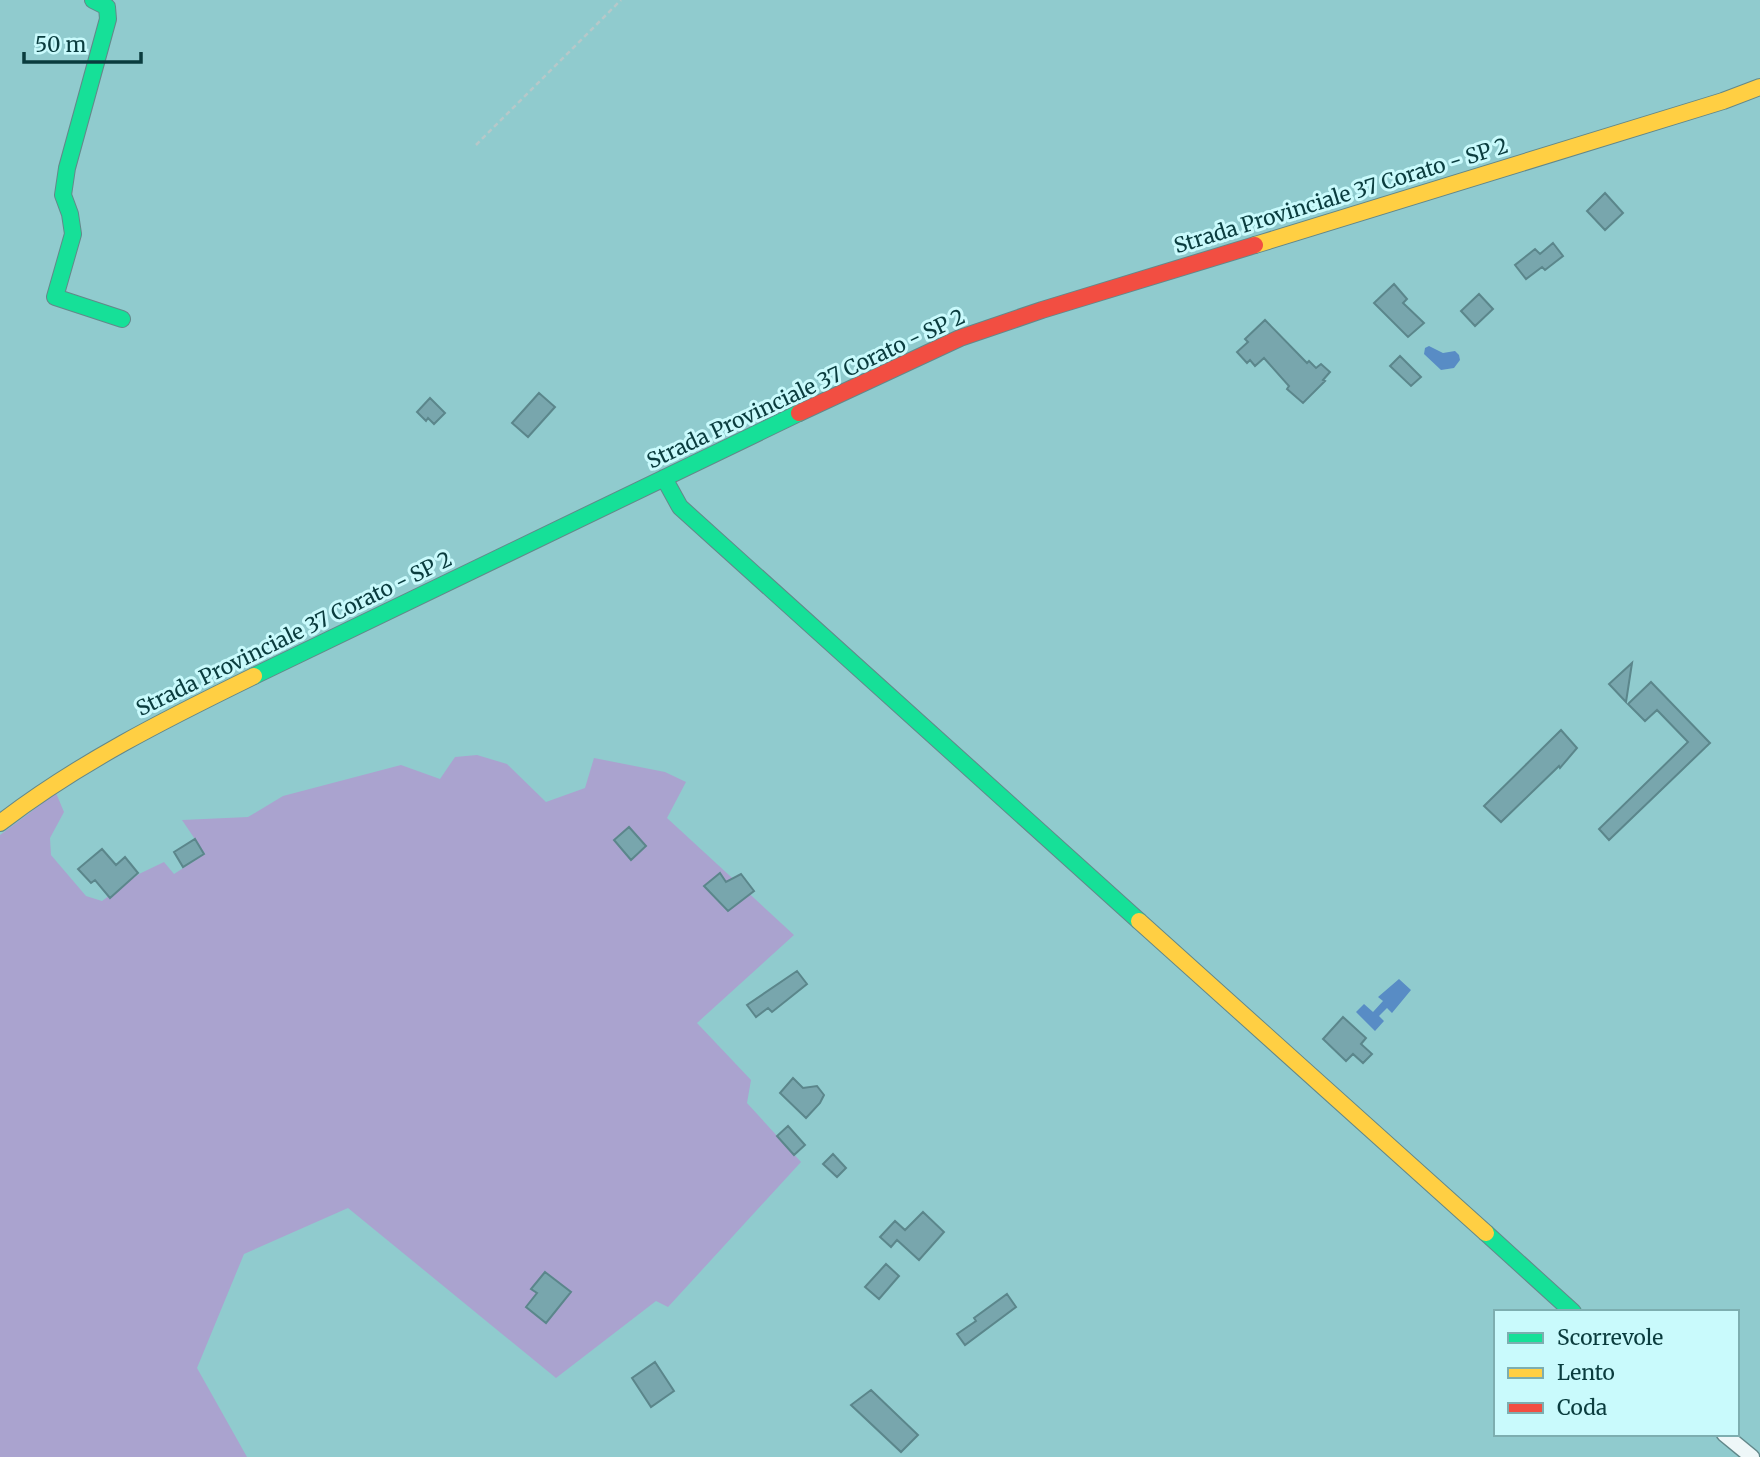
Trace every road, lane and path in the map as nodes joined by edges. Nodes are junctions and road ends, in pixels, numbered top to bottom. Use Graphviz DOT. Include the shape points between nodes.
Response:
graph roads {
  1 [pos="93,0"];
  2 [pos="621,0"];
  3 [pos="1760,87"];
  4 [pos="476,145"];
  5 [pos="122,319"];
  6 [pos="664,478"];
  7 [pos="0,823"];
  8 [pos="1571,1310"];
  9 [pos="1726,1436"];
  10 [pos="1752,1457"];
  1 -- 5 [label="main road" via="107,7 108,19 67,168 62,195 73,234 55,297"];
  2 -- 4 [label="path"];
  3 -- 6 [label="main road, Strada Provinciale 37 Corato - SP 2" via="972,334"];
  6 -- 7 [label="main road, Strada Provinciale 37 Corato - SP 2" via="131,737"];
  6 -- 8 [label="main road" via="680,508"];
  9 -- 10 [label="street"];
}
